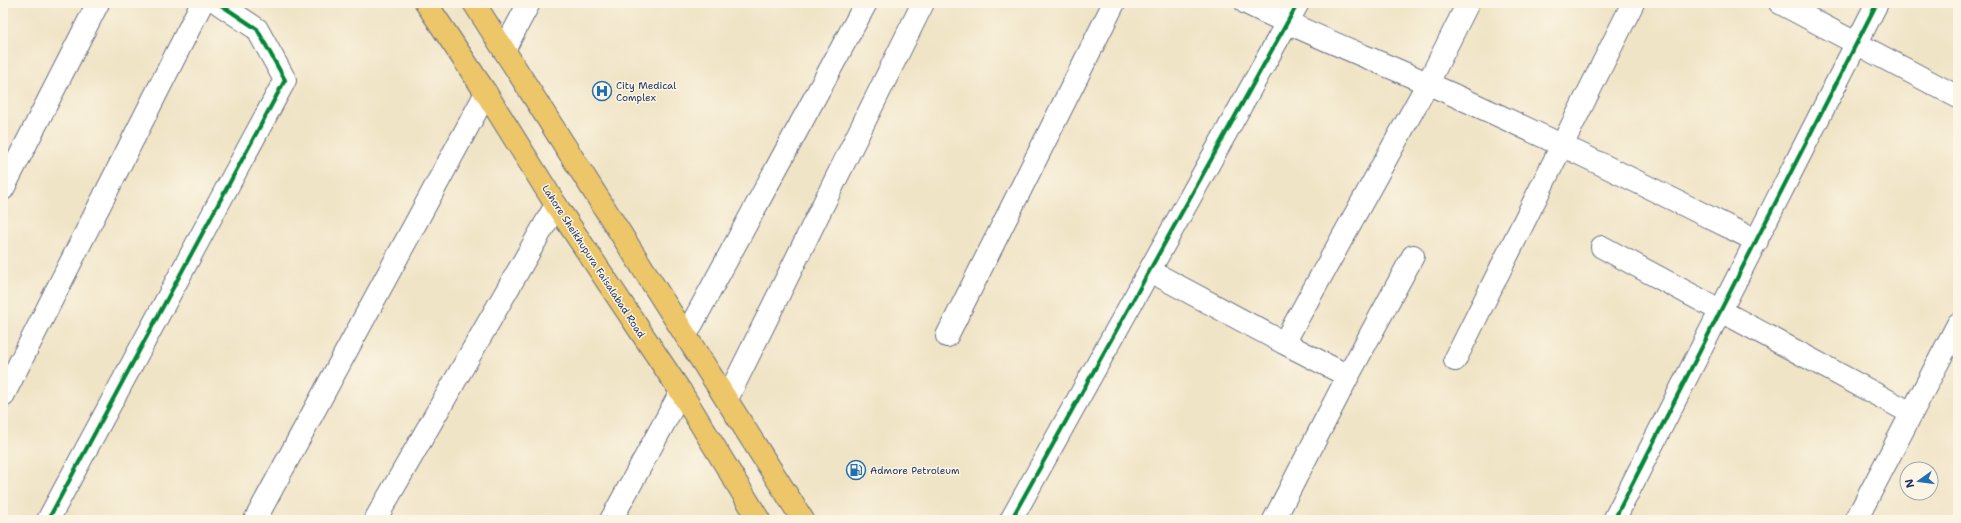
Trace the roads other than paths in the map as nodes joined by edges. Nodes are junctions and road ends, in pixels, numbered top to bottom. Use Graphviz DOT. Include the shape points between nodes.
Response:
graph roads {
  1 [pos="98,3"];
  2 [pos="202,3"];
  3 [pos="218,3"];
  4 [pos="426,3"];
  5 [pos="474,3"];
  6 [pos="529,3"];
  7 [pos="866,3"];
  8 [pos="923,3"];
  9 [pos="1114,3"];
  10 [pos="1246,3"];
  11 [pos="1298,3"];
  12 [pos="1468,3"];
  13 [pos="1633,3"];
  14 [pos="1780,3"];
  15 [pos="1877,3"];
  16 [pos="1287,23"];
  17 [pos="1857,44"];
  18 [pos="504,50"];
  19 [pos="1428,83"];
  20 [pos="486,92"];
  21 [pos="1958,97"];
  22 [pos="1563,145"];
  23 [pos="3,190"];
  24 [pos="556,204"];
  25 [pos="1757,241"];
  26 [pos="1602,247"];
  27 [pos="1413,256"];
  28 [pos="1150,271"];
  29 [pos="1721,312"];
  30 [pos="1958,324"];
  31 [pos="686,334"];
  32 [pos="947,336"];
  33 [pos="1284,342"];
  34 [pos="1455,360"];
  35 [pos="1348,376"];
  36 [pos="681,392"];
  37 [pos="3,396"];
  38 [pos="727,399"];
  39 [pos="1911,414"];
  40 [pos="48,520"];
  41 [pos="255,520"];
  42 [pos="375,520"];
  43 [pos="612,520"];
  44 [pos="759,520"];
  45 [pos="803,520"];
  46 [pos="1011,520"];
  47 [pos="1274,520"];
  48 [pos="1614,520"];
  49 [pos="1856,520"];
  1 -- 23 [label="street"];
  2 -- 37 [label="street"];
  3 -- 40 [label="street" via="257,28 285,80"];
  4 -- 20 [label="highway, Lahore Sheikhupura Faisalabad Road"];
  5 -- 18 [label="highway"];
  6 -- 18 [label="street"];
  7 -- 31 [label="street"];
  8 -- 38 [label="street"];
  9 -- 32 [label="street"];
  10 -- 16 [label="street"];
  11 -- 16 [label="street"];
  12 -- 19 [label="street"];
  13 -- 22 [label="street"];
  14 -- 17 [label="street"];
  15 -- 17 [label="street"];
  16 -- 19 [label="street"];
  16 -- 28 [label="street"];
  17 -- 21 [label="street"];
  17 -- 25 [label="street"];
  18 -- 31 [label="highway"];
  19 -- 22 [label="street"];
  19 -- 33 [label="street"];
  20 -- 24 [label="highway, Lahore Sheikhupura Faisalabad Road"];
  20 -- 41 [label="street"];
  22 -- 25 [label="street"];
  22 -- 34 [label="street"];
  24 -- 36 [label="highway, Lahore Sheikhupura Faisalabad Road"];
  24 -- 42 [label="street"];
  25 -- 29 [label="street"];
  26 -- 29 [label="street"];
  27 -- 35 [label="street"];
  28 -- 33 [label="street"];
  28 -- 46 [label="street"];
  29 -- 39 [label="street"];
  29 -- 48 [label="street"];
  30 -- 39 [label="street"];
  31 -- 38 [label="highway"];
  33 -- 35 [label="street"];
  35 -- 47 [label="street"];
  36 -- 43 [label="street"];
  36 -- 44 [label="highway, Lahore Sheikhupura Faisalabad Road"];
  38 -- 45 [label="highway"];
  39 -- 49 [label="street"];
}
